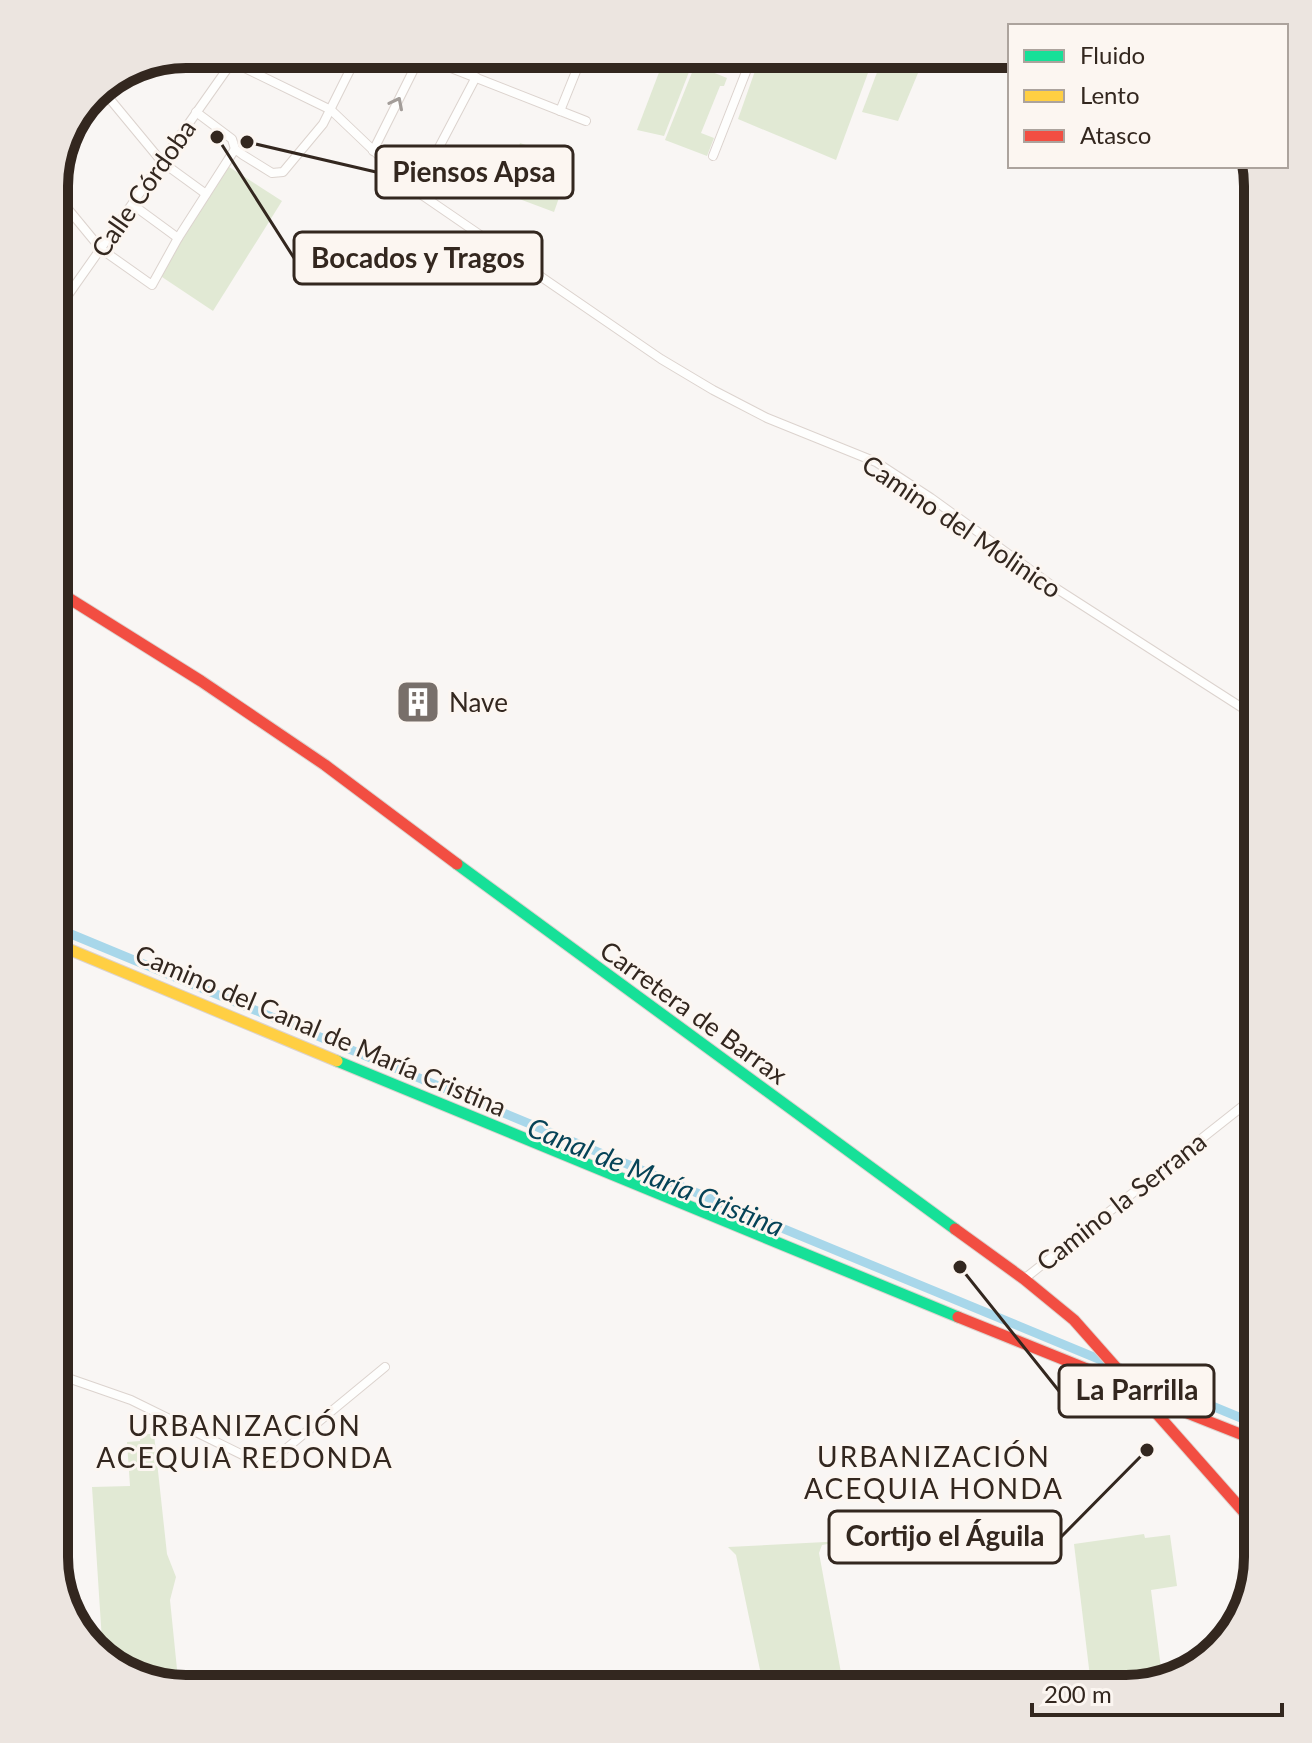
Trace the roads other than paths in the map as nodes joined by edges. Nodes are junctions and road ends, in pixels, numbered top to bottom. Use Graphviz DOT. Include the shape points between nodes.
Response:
graph roads {
  1 [pos="228,68"];
  2 [pos="244,68"];
  3 [pos="351,68"];
  4 [pos="413,68"];
  5 [pos="449,68"];
  6 [pos="577,68"];
  7 [pos="748,68"];
  8 [pos="476,77"];
  9 [pos="115,92"];
  10 [pos="109,98"];
  11 [pos="97,109"];
  12 [pos="331,110"];
  13 [pos="560,111"];
  14 [pos="196,112"];
  15 [pos="586,121"];
  16 [pos="235,149"];
  17 [pos="373,151"];
  18 [pos="713,156"];
  19 [pos="162,162"];
  20 [pos="416,191"];
  21 [pos="206,194"];
  22 [pos="133,205"];
  23 [pos="68,209"];
  24 [pos="178,238"];
  25 [pos="101,249"];
  26 [pos="68,295"];
  27 [pos="68,598"];
  28 [pos="1244,709"];
  29 [pos="68,949"];
  30 [pos="1244,1105"];
  31 [pos="1024,1279"];
  32 [pos="385,1367"];
  33 [pos="68,1378"];
  34 [pos="1145,1400"];
  35 [pos="1244,1435"];
  36 [pos="1244,1512"];
  1 -- 14 [label="street, Calle Córdoba"];
  2 -- 12 [label="street, Camino del Molinico"];
  3 -- 12 [label="street"];
  17 -- 4 [label="street, one-way"];
  5 -- 8 [label="street"];
  6 -- 13 [label="street"];
  7 -- 18 [label="street"];
  8 -- 13 [label="street"];
  8 -- 20 [label="street"];
  9 -- 10 [label="street"];
  10 -- 11 [label="street"];
  10 -- 19 [label="street"];
  12 -- 16 [label="street" via="283,172 272,173"];
  12 -- 17 [label="street, Camino del Molinico"];
  13 -- 15 [label="street"];
  14 -- 16 [label="street" via="232,139"];
  14 -- 19 [label="street, Calle Córdoba"];
  16 -- 21 [label="street"];
  17 -- 20 [label="street, Camino del Molinico"];
  19 -- 21 [label="street"];
  19 -- 22 [label="street, Calle Córdoba"];
  20 -- 28 [label="street, Camino del Molinico" via="713,390 876,462 1054,587"];
  21 -- 24 [label="street"];
  22 -- 24 [label="street"];
  22 -- 25 [label="street, Calle Córdoba"];
  23 -- 25 [label="street"];
  24 -- 25 [label="street" via="152,285"];
  25 -- 26 [label="street, Calle Córdoba"];
  27 -- 31 [label="main road, Carretera de Barrax" via="325,765"];
  29 -- 34 [label="main road, Camino del Canal de María Cristina" via="1097,1373"];
  30 -- 31 [label="street, Camino la Serrana"];
  31 -- 34 [label="main road, Carretera de Barrax" via="1074,1320"];
  32 -- 33 [label="street" via="265,1466 131,1400"];
  34 -- 35 [label="main road"];
  34 -- 36 [label="main road, Carretera de Barrax"];
}
